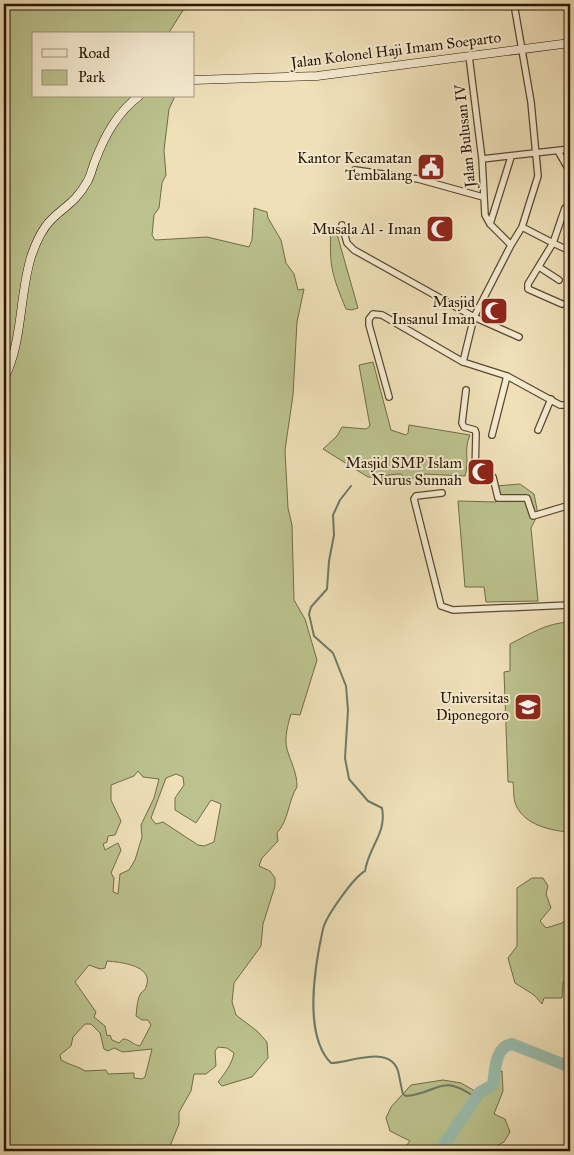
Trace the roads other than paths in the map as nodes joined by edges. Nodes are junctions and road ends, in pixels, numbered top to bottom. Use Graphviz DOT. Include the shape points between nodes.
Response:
graph roads {
  1 [pos="514,4"];
  2 [pos="570,43"];
  3 [pos="522,48"];
  4 [pos="469,56"];
  5 [pos="195,80"];
  6 [pos="136,98"];
  7 [pos="570,149"];
  8 [pos="558,151"];
  9 [pos="537,153"];
  10 [pos="511,157"];
  11 [pos="482,159"];
  12 [pos="355,170"];
  13 [pos="570,172"];
  14 [pos="483,197"];
  15 [pos="565,208"];
  16 [pos="490,224"];
  17 [pos="342,225"];
  18 [pos="522,227"];
  19 [pos="553,243"];
  20 [pos="511,245"];
  21 [pos="570,252"];
  22 [pos="539,267"];
  23 [pos="559,280"];
  24 [pos="562,304"];
  25 [pos="474,317"];
  26 [pos="519,337"];
  27 [pos="463,362"];
  28 [pos="507,376"];
  29 [pos="4,379"];
  30 [pos="466,390"];
  31 [pos="389,397"];
  32 [pos="551,399"];
  33 [pos="570,400"];
  34 [pos="538,430"];
  35 [pos="492,435"];
  36 [pos="442,493"];
  37 [pos="570,505"];
  38 [pos="570,605"];
  1 -- 3 [label="street"];
  2 -- 3 [label="main road, Jalan Kolonel Haji Imam Soeparto"];
  3 -- 4 [label="main road, Jalan Kolonel Haji Imam Soeparto"];
  3 -- 9 [label="street"];
  4 -- 5 [label="main road, Jalan Kolonel Haji Imam Soeparto" via="317,76"];
  4 -- 11 [label="street, Jalan Bulusan IV"];
  6 -- 29 [label="main road" via="110,127 88,181 74,201 50,221 36,242 12,360"];
  7 -- 8 [label="street"];
  8 -- 9 [label="street"];
  8 -- 13 [label="street"];
  9 -- 10 [label="street"];
  9 -- 18 [label="street" via="538,183"];
  10 -- 11 [label="street"];
  10 -- 16 [label="street"];
  11 -- 14 [label="street, Jalan Bulusan IV"];
  12 -- 14 [label="street" via="418,179"];
  14 -- 16 [label="street, Jalan Bulusan IV" via="485,215"];
  15 -- 19 [label="street"];
  16 -- 20 [label="street"];
  17 -- 25 [label="street" via="347,243 354,250"];
  18 -- 19 [label="street"];
  18 -- 20 [label="street"];
  19 -- 21 [label="street"];
  19 -- 22 [label="street"];
  20 -- 25 [label="street"];
  22 -- 23 [label="street"];
  22 -- 24 [label="street" via="528,289"];
  25 -- 26 [label="street"];
  25 -- 27 [label="street"];
  27 -- 28 [label="street"];
  27 -- 31 [label="street" via="382,315 373,314 369,325"];
  28 -- 32 [label="street"];
  28 -- 35 [label="street"];
  30 -- 37 [label="street" via="462,423 476,433 474,475 493,477 498,498 526,498 533,516"];
  32 -- 33 [label="street" via="565,405"];
  32 -- 34 [label="street"];
  36 -- 38 [label="street" via="416,496 414,499 441,606 453,610"];
}
